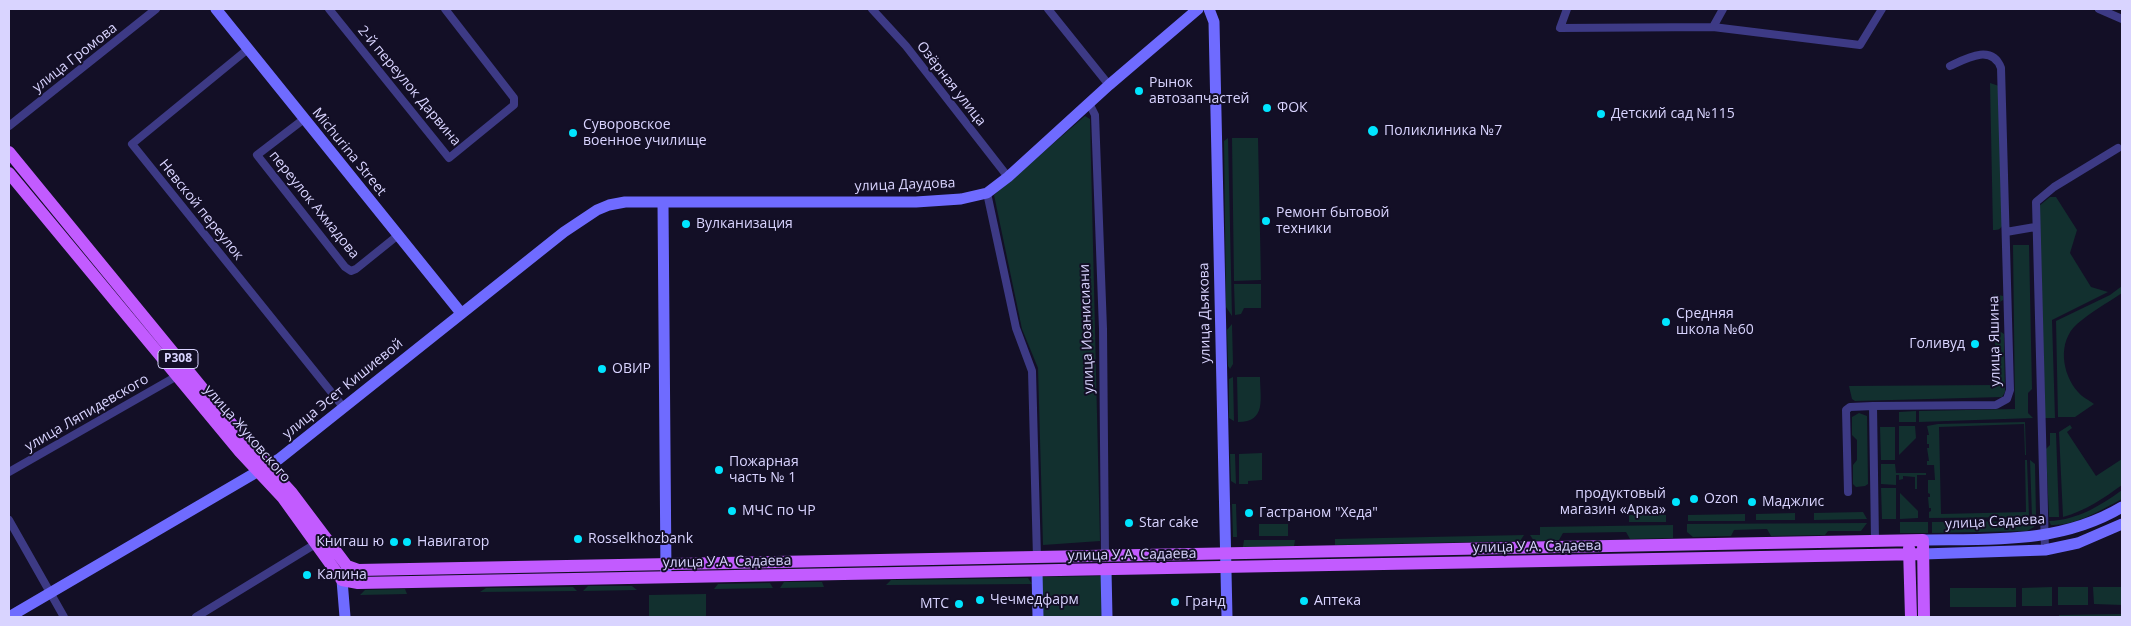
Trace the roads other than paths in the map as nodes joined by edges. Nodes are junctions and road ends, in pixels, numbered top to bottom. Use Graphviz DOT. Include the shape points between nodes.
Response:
graph roads {
  1 [pos="156,9"];
  2 [pos="216,9"];
  3 [pos="329,9"];
  4 [pos="445,9"];
  5 [pos="872,9"];
  6 [pos="1048,9"];
  7 [pos="1198,9"];
  8 [pos="1210,9"];
  9 [pos="1567,9"];
  10 [pos="1723,9"];
  11 [pos="1882,9"];
  12 [pos="2099,9"];
  13 [pos="2122,20"];
  14 [pos="1713,27"];
  15 [pos="248,50"];
  16 [pos="1950,66"];
  17 [pos="1109,85"];
  18 [pos="1089,103"];
  19 [pos="304,119"];
  20 [pos="9,126"];
  21 [pos="2118,148"];
  22 [pos="9,152"];
  23 [pos="9,173"];
  24 [pos="1008,177"];
  25 [pos="987,193"];
  26 [pos="663,203"];
  27 [pos="2035,227"];
  28 [pos="2006,232"];
  29 [pos="397,236"];
  30 [pos="461,313"];
  31 [pos="177,376"];
  32 [pos="1873,406"];
  33 [pos="344,408"];
  34 [pos="263,468"];
  35 [pos="9,472"];
  36 [pos="1848,492"];
  37 [pos="2122,507"];
  38 [pos="9,520"];
  39 [pos="2122,524"];
  40 [pos="2044,536"];
  41 [pos="1909,540"];
  42 [pos="1923,540"];
  43 [pos="1876,541"];
  44 [pos="317,543"];
  45 [pos="2045,550"];
  46 [pos="1225,554"];
  47 [pos="1910,554"];
  48 [pos="1923,554"];
  49 [pos="1105,556"];
  50 [pos="1037,558"];
  51 [pos="666,564"];
  52 [pos="347,566"];
  53 [pos="1226,568"];
  54 [pos="1106,570"];
  55 [pos="1038,572"];
  56 [pos="666,578"];
  57 [pos="342,580"];
  58 [pos="49,593"];
  59 [pos="9,617"];
  60 [pos="64,617"];
  61 [pos="196,617"];
  62 [pos="345,617"];
  63 [pos="1038,617"];
  64 [pos="1107,617"];
  65 [pos="1227,617"];
  66 [pos="1911,617"];
  67 [pos="1924,617"];
  1 -- 20 [label="street, улица Громова"];
  2 -- 15 [label="street, Michurina Street"];
  3 -- 4 [label="street, 2-й переулок Дарвина" via="449,158 514,105 514,98"];
  5 -- 24 [label="street, Озёрная улица" via="906,46"];
  6 -- 17 [label="street"];
  7 -- 17 [label="street, улица Даудова"];
  8 -- 46 [label="street, улица Дьякова" via="1214,22"];
  9 -- 14 [label="street" via="1560,28"];
  10 -- 14 [label="street"];
  11 -- 14 [label="street" via="1860,45"];
  12 -- 13 [label="street"];
  15 -- 19 [label="street, Michurina Street"];
  15 -- 33 [label="street, Невской переулок" via="132,144"];
  16 -- 28 [label="street, улица Яшина" via="1984,54 1996,59 2002,68"];
  17 -- 18 [label="street, улица Даудова"];
  18 -- 24 [label="street, улица Даудова"];
  18 -- 49 [label="street, улица Иоанисиани" via="1095,115 1103,329"];
  19 -- 29 [label="street, Michurina Street"];
  19 -- 29 [label="street, переулок Ахмадова" via="257,155 345,267 351,271 356,269"];
  21 -- 27 [label="street" via="2036,202"];
  22 -- 34 [label="main road, P308" via="253,450"];
  23 -- 31 [label="main road, улица Жуковского / P308"];
  24 -- 25 [label="street, улица Даудова"];
  25 -- 26 [label="street, улица Даудова" via="961,199 916,202"];
  25 -- 50 [label="street" via="1016,328 1032,371"];
  26 -- 30 [label="street, улица Эсет Кишиевой" via="625,202 596,210"];
  26 -- 51 [label="street"];
  27 -- 28 [label="street"];
  27 -- 40 [label="street"];
  28 -- 32 [label="street, улица Яшина" via="2010,390 2007,399 1996,405"];
  29 -- 30 [label="street, Michurina Street"];
  30 -- 33 [label="street, улица Эсет Кишиевой"];
  31 -- 34 [label="main road, улица Жуковского / P308"];
  31 -- 35 [label="street, улица Ляпидевского"];
  32 -- 36 [label="street" via="1850,406 1846,410"];
  32 -- 43 [label="street"];
  33 -- 34 [label="street, улица Эсет Кишиевой"];
  34 -- 44 [label="main road, улица Жуковского / P308"];
  34 -- 52 [label="main road, P308" via="320,529"];
  34 -- 58 [label="street, улица Эсет Кишиевой"];
  37 -- 40 [label="street, улица Садаева" via="2074,529"];
  38 -- 58 [label="street"];
  39 -- 45 [label="street" via="2078,543"];
  40 -- 42 [label="street, улица Садаева"];
  40 -- 45 [label="street"];
  41 -- 42 [label="main road, улица У.А. Садаева"];
  41 -- 43 [label="main road, улица У.А. Садаева"];
  41 -- 47 [label="main road"];
  42 -- 48 [label="main road"];
  43 -- 46 [label="main road, улица У.А. Садаева"];
  44 -- 57 [label="main road, улица Жуковского / P308"];
  44 -- 61 [label="street"];
  45 -- 48 [label="street"];
  46 -- 49 [label="main road, улица У.А. Садаева"];
  46 -- 53 [label="street, улица Дьякова"];
  47 -- 48 [label="main road, улица У.А. Садаева"];
  47 -- 53 [label="main road, улица У.А. Садаева"];
  47 -- 66 [label="main road"];
  48 -- 67 [label="main road"];
  49 -- 50 [label="main road, улица У.А. Садаева"];
  50 -- 51 [label="main road, улица У.А. Садаева"];
  51 -- 52 [label="main road, улица У.А. Садаева" via="358,570"];
  51 -- 56 [label="street"];
  52 -- 57 [label="street"];
  53 -- 54 [label="main road, улица У.А. Садаева"];
  53 -- 65 [label="street, улица Дьякова"];
  54 -- 55 [label="main road, улица У.А. Садаева"];
  54 -- 64 [label="street"];
  55 -- 56 [label="main road, улица У.А. Садаева"];
  55 -- 63 [label="street"];
  56 -- 57 [label="main road, улица У.А. Садаева" via="358,583"];
  57 -- 62 [label="street"];
  58 -- 59 [label="street, улица Эсет Кишиевой"];
  58 -- 60 [label="street"];
}
